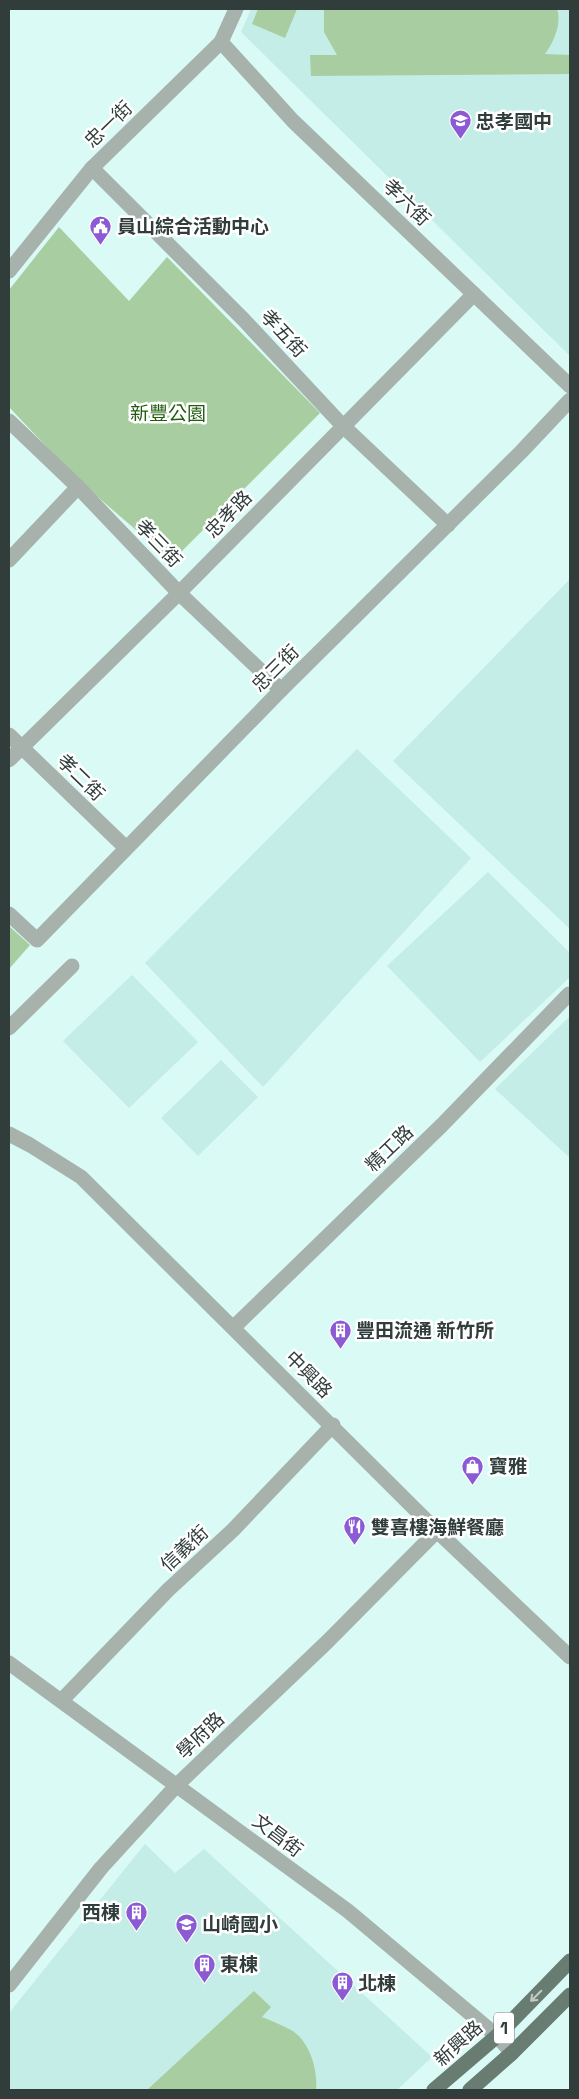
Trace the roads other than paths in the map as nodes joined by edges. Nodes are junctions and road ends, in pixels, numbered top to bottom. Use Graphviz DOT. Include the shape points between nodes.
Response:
graph roads {
  1 [pos="236,9"];
  2 [pos="221,42"];
  3 [pos="92,168"];
  4 [pos="9,271"];
  5 [pos="474,294"];
  6 [pos="570,386"];
  7 [pos="570,400"];
  8 [pos="9,421"];
  9 [pos="342,425"];
  10 [pos="78,487"];
  11 [pos="448,525"];
  12 [pos="9,560"];
  13 [pos="179,594"];
  14 [pos="281,690"];
  15 [pos="9,735"];
  16 [pos="22,747"];
  17 [pos="9,760"];
  18 [pos="126,848"];
  19 [pos="9,914"];
  20 [pos="72,966"];
  21 [pos="569,994"];
  22 [pos="9,1028"];
  23 [pos="9,1134"];
  24 [pos="234,1327"];
  25 [pos="333,1425"];
  26 [pos="437,1531"];
  27 [pos="570,1657"];
  28 [pos="9,1663"];
  29 [pos="62,1700"];
  30 [pos="177,1785"];
  31 [pos="570,1962"];
  32 [pos="9,1985"];
  33 [pos="570,1995"];
  34 [pos="496,2036"];
  35 [pos="512,2053"];
  36 [pos="434,2090"];
  37 [pos="470,2090"];
  1 -- 2 [label="street, 忠一街"];
  2 -- 3 [label="street, 忠一街"];
  2 -- 5 [label="street, 孝六街" via="292,121"];
  3 -- 4 [label="street, 忠一街"];
  3 -- 9 [label="street, 孝五街" via="244,319"];
  5 -- 6 [label="street, 孝六街"];
  5 -- 9 [label="street, 忠孝路"];
  7 -- 11 [label="street, 忠三街"];
  8 -- 10 [label="street, 孝三街"];
  9 -- 11 [label="street, 孝五街"];
  9 -- 13 [label="street, 忠孝路"];
  10 -- 12 [label="street"];
  10 -- 13 [label="street, 孝三街"];
  11 -- 14 [label="street, 忠三街"];
  13 -- 14 [label="street, 孝三街"];
  13 -- 16 [label="street, 忠孝路"];
  14 -- 18 [label="street, 忠三街"];
  15 -- 16 [label="street, 孝二街"];
  16 -- 17 [label="street, 忠孝路"];
  16 -- 18 [label="street, 孝二街"];
  18 -- 19 [label="street, 忠三街" via="37,940"];
  20 -- 22 [label="street"];
  21 -- 24 [label="street, 精工路" via="442,1125"];
  23 -- 24 [label="street, 中興路" via="81,1177"];
  24 -- 25 [label="street, 中興路"];
  25 -- 26 [label="street, 中興路"];
  25 -- 29 [label="street, 信義街"];
  26 -- 27 [label="street, 中興路"];
  26 -- 30 [label="street, 學府路" via="327,1642"];
  28 -- 29 [label="street, 文昌街"];
  29 -- 30 [label="street, 文昌街"];
  30 -- 32 [label="street, 學府路" via="102,1868"];
  30 -- 34 [label="street, 文昌街" via="348,1911"];
  31 -- 34 [label="main road, 新興路 / 1, one-way"];
  33 -- 35 [label="main road, 1"];
  34 -- 35 [label="street, 文昌街"];
  34 -- 36 [label="main road, 新興路 / 1"];
  35 -- 37 [label="main road, 1"];
}
